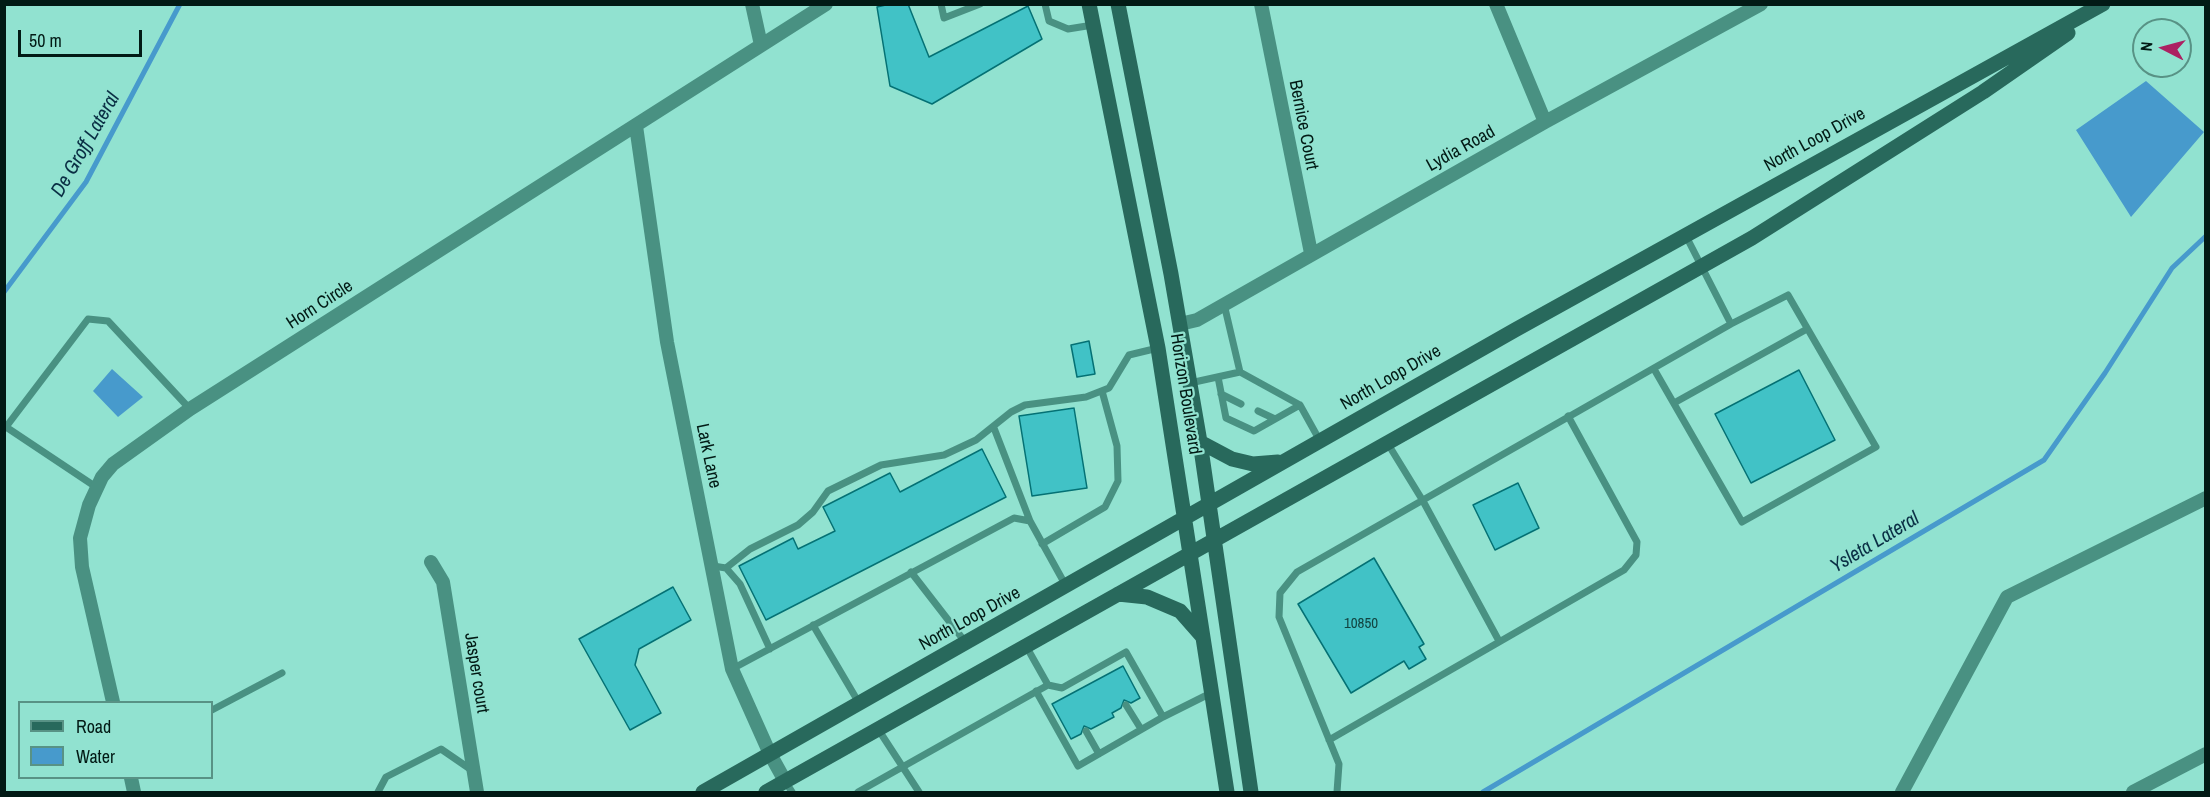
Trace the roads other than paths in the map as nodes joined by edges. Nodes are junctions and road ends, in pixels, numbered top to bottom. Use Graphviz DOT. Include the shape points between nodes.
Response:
graph roads {
  1 [pos="752,4"];
  2 [pos="826,4"];
  3 [pos="940,4"];
  4 [pos="980,4"];
  5 [pos="1045,4"];
  6 [pos="1089,4"];
  7 [pos="1110,4"];
  8 [pos="1261,4"];
  9 [pos="1496,4"];
  10 [pos="1761,4"];
  11 [pos="2103,4"];
  12 [pos="2110,4"];
  13 [pos="1119,11"];
  14 [pos="1093,25"];
  15 [pos="761,45"];
  16 [pos="1545,122"];
  17 [pos="636,126"];
  18 [pos="1686,236"];
  19 [pos="1311,253"];
  20 [pos="1700,267"];
  21 [pos="1224,304"];
  22 [pos="1180,324"];
  23 [pos="1731,324"];
  24 [pos="1808,329"];
  25 [pos="1158,348"];
  26 [pos="1654,369"];
  27 [pos="1240,372"];
  28 [pos="1218,377"];
  29 [pos="1190,383"];
  30 [pos="1102,391"];
  31 [pos="1221,394"];
  32 [pos="1674,403"];
  33 [pos="1241,404"];
  34 [pos="1300,405"];
  35 [pos="190,409"];
  36 [pos="1258,411"];
  37 [pos="1569,416"];
  38 [pos="1275,419"];
  39 [pos="994,428"];
  40 [pos="1320,441"];
  41 [pos="1200,442"];
  42 [pos="1388,444"];
  43 [pos="1284,461"];
  44 [pos="96,487"];
  45 [pos="2205,498"];
  46 [pos="1423,501"];
  47 [pos="1209,503"];
  48 [pos="1184,517"];
  49 [pos="1030,521"];
  50 [pos="1214,542"];
  51 [pos="1042,544"];
  52 [pos="1190,554"];
  53 [pos="431,562"];
  54 [pos="719,567"];
  55 [pos="911,572"];
  56 [pos="1067,587"];
  57 [pos="1118,594"];
  58 [pos="813,625"];
  59 [pos="1202,636"];
  60 [pos="1499,641"];
  61 [pos="966,643"];
  62 [pos="1026,646"];
  63 [pos="770,649"];
  64 [pos="1102,666"];
  65 [pos="732,669"];
  66 [pos="282,673"];
  67 [pos="1107,675"];
  68 [pos="1048,685"];
  69 [pos="1062,688"];
  70 [pos="1036,691"];
  71 [pos="1211,693"];
  72 [pos="1067,696"];
  73 [pos="113,701"];
  74 [pos="859,703"];
  75 [pos="1126,705"];
  76 [pos="213,709"];
  77 [pos="1163,717"];
  78 [pos="878,729"];
  79 [pos="1141,729"];
  80 [pos="1086,731"];
  81 [pos="1329,740"];
  82 [pos="770,754"];
  83 [pos="1099,754"];
  84 [pos="2205,754"];
  85 [pos="905,768"];
  86 [pos="474,771"];
  87 [pos="789,787"];
  88 [pos="378,792"];
  89 [pos="477,792"];
  90 [pos="703,792"];
  91 [pos="766,792"];
  92 [pos="858,792"];
  93 [pos="919,792"];
  94 [pos="1227,792"];
  95 [pos="1251,792"];
  96 [pos="1337,792"];
  97 [pos="1902,792"];
  98 [pos="2133,792"];
  1 -- 15 [label="street"];
  2 -- 15 [label="street, Horn Circle"];
  3 -- 4 [label="lane" via="944,18"];
  5 -- 14 [label="lane" via="1048,21 1068,29"];
  6 -- 14 [label="main road, Horizon Boulevard"];
  7 -- 13 [label="main road"];
  8 -- 19 [label="street, Bernice Court"];
  9 -- 16 [label="street"];
  10 -- 16 [label="street, Lydia Road"];
  11 -- 18 [label="main road, North Loop Drive"];
  12 -- 20 [label="main road" via="1983,92"];
  13 -- 22 [label="main road, Horizon Boulevard"];
  14 -- 25 [label="main road, Horizon Boulevard"];
  15 -- 17 [label="street, Horn Circle"];
  16 -- 19 [label="street, Lydia Road"];
  17 -- 35 [label="street, Horn Circle"];
  17 -- 54 [label="street, Lark Lane" via="669,354 690,466"];
  18 -- 20 [label="lane"];
  18 -- 40 [label="main road, North Loop Drive"];
  19 -- 21 [label="street, Lydia Road"];
  20 -- 23 [label="lane"];
  20 -- 42 [label="main road"];
  21 -- 22 [label="street, Lydia Road" via="1197,320"];
  21 -- 27 [label="lane"];
  22 -- 29 [label="main road, Horizon Boulevard"];
  23 -- 24 [label="lane" via="1788,295"];
  23 -- 26 [label="lane"];
  24 -- 32 [label="lane"];
  24 -- 32 [label="lane" via="1876,447 1742,522"];
  25 -- 30 [label="lane" via="1129,355 1110,388"];
  25 -- 48 [label="main road, Horizon Boulevard"];
  26 -- 32 [label="lane"];
  26 -- 37 [label="lane"];
  27 -- 28 [label="lane"];
  27 -- 34 [label="lane"];
  28 -- 29 [label="lane"];
  28 -- 31 [label="lane"];
  29 -- 41 [label="main road, Horizon Boulevard"];
  30 -- 39 [label="lane" via="1086,397 1025,405"];
  30 -- 51 [label="lane" via="1117,446 1118,481 1105,507"];
  31 -- 33 [label="lane"];
  31 -- 38 [label="lane" via="1226,418 1254,431"];
  34 -- 38 [label="lane"];
  34 -- 40 [label="lane"];
  35 -- 44 [label="street, Horn Circle" via="122,455"];
  35 -- 44 [label="lane" via="108,321 88,319 6,427"];
  36 -- 38 [label="lane"];
  37 -- 46 [label="lane"];
  37 -- 60 [label="lane" via="1637,542 1636,555 1624,570"];
  39 -- 49 [label="lane"];
  39 -- 54 [label="lane" via="944,455 880,465 828,491 798,525"];
  40 -- 43 [label="main road, North Loop Drive"];
  41 -- 43 [label="main road" via="1232,459 1253,464"];
  41 -- 47 [label="main road, Horizon Boulevard"];
  42 -- 46 [label="lane"];
  42 -- 50 [label="main road"];
  43 -- 47 [label="main road, North Loop Drive"];
  44 -- 73 [label="street, Horn Circle" via="80,538 81,567"];
  45 -- 97 [label="street" via="2007,597"];
  46 -- 60 [label="lane"];
  46 -- 81 [label="lane" via="1297,572 1280,593 1279,617"];
  47 -- 48 [label="main road, North Loop Drive"];
  47 -- 50 [label="main road, Horizon Boulevard"];
  48 -- 52 [label="main road, Horizon Boulevard"];
  48 -- 56 [label="main road, North Loop Drive"];
  49 -- 51 [label="lane"];
  49 -- 55 [label="lane" via="1014,518"];
  50 -- 52 [label="main road"];
  50 -- 95 [label="main road, Horizon Boulevard"];
  51 -- 56 [label="lane"];
  52 -- 57 [label="main road"];
  52 -- 59 [label="main road, Horizon Boulevard"];
  53 -- 86 [label="street, Jasper court" via="443,582"];
  54 -- 63 [label="lane" via="740,584"];
  54 -- 65 [label="street, Lark Lane"];
  55 -- 58 [label="lane"];
  55 -- 61 [label="lane"];
  56 -- 61 [label="main road, North Loop Drive"];
  57 -- 59 [label="main road" via="1147,597 1180,611"];
  57 -- 62 [label="main road"];
  58 -- 63 [label="lane"];
  58 -- 74 [label="lane"];
  59 -- 71 [label="main road, Horizon Boulevard"];
  60 -- 81 [label="lane"];
  61 -- 74 [label="main road, North Loop Drive"];
  62 -- 68 [label="lane"];
  62 -- 78 [label="main road"];
  63 -- 65 [label="lane"];
  64 -- 67 [label="lane"];
  64 -- 69 [label="lane"];
  64 -- 77 [label="lane" via="1126,652"];
  65 -- 82 [label="street, Lark Lane"];
  66 -- 76 [label="lane"];
  68 -- 69 [label="lane"];
  68 -- 70 [label="lane"];
  69 -- 72 [label="lane"];
  70 -- 83 [label="lane" via="1078,766"];
  70 -- 85 [label="lane"];
  71 -- 77 [label="lane"];
  71 -- 94 [label="main road, Horizon Boulevard"];
  74 -- 82 [label="main road, North Loop Drive"];
  75 -- 79 [label="lane"];
  77 -- 79 [label="lane"];
  78 -- 85 [label="lane"];
  78 -- 87 [label="main road"];
  79 -- 83 [label="lane"];
  80 -- 83 [label="lane"];
  81 -- 96 [label="lane" via="1339,764"];
  82 -- 87 [label="street, Lark Lane"];
  82 -- 90 [label="main road, North Loop Drive"];
  84 -- 98 [label="street"];
  85 -- 92 [label="lane"];
  85 -- 93 [label="lane"];
  86 -- 88 [label="lane" via="441,749 386,777"];
  86 -- 89 [label="street, Jasper court"];
  87 -- 91 [label="main road"];
}
